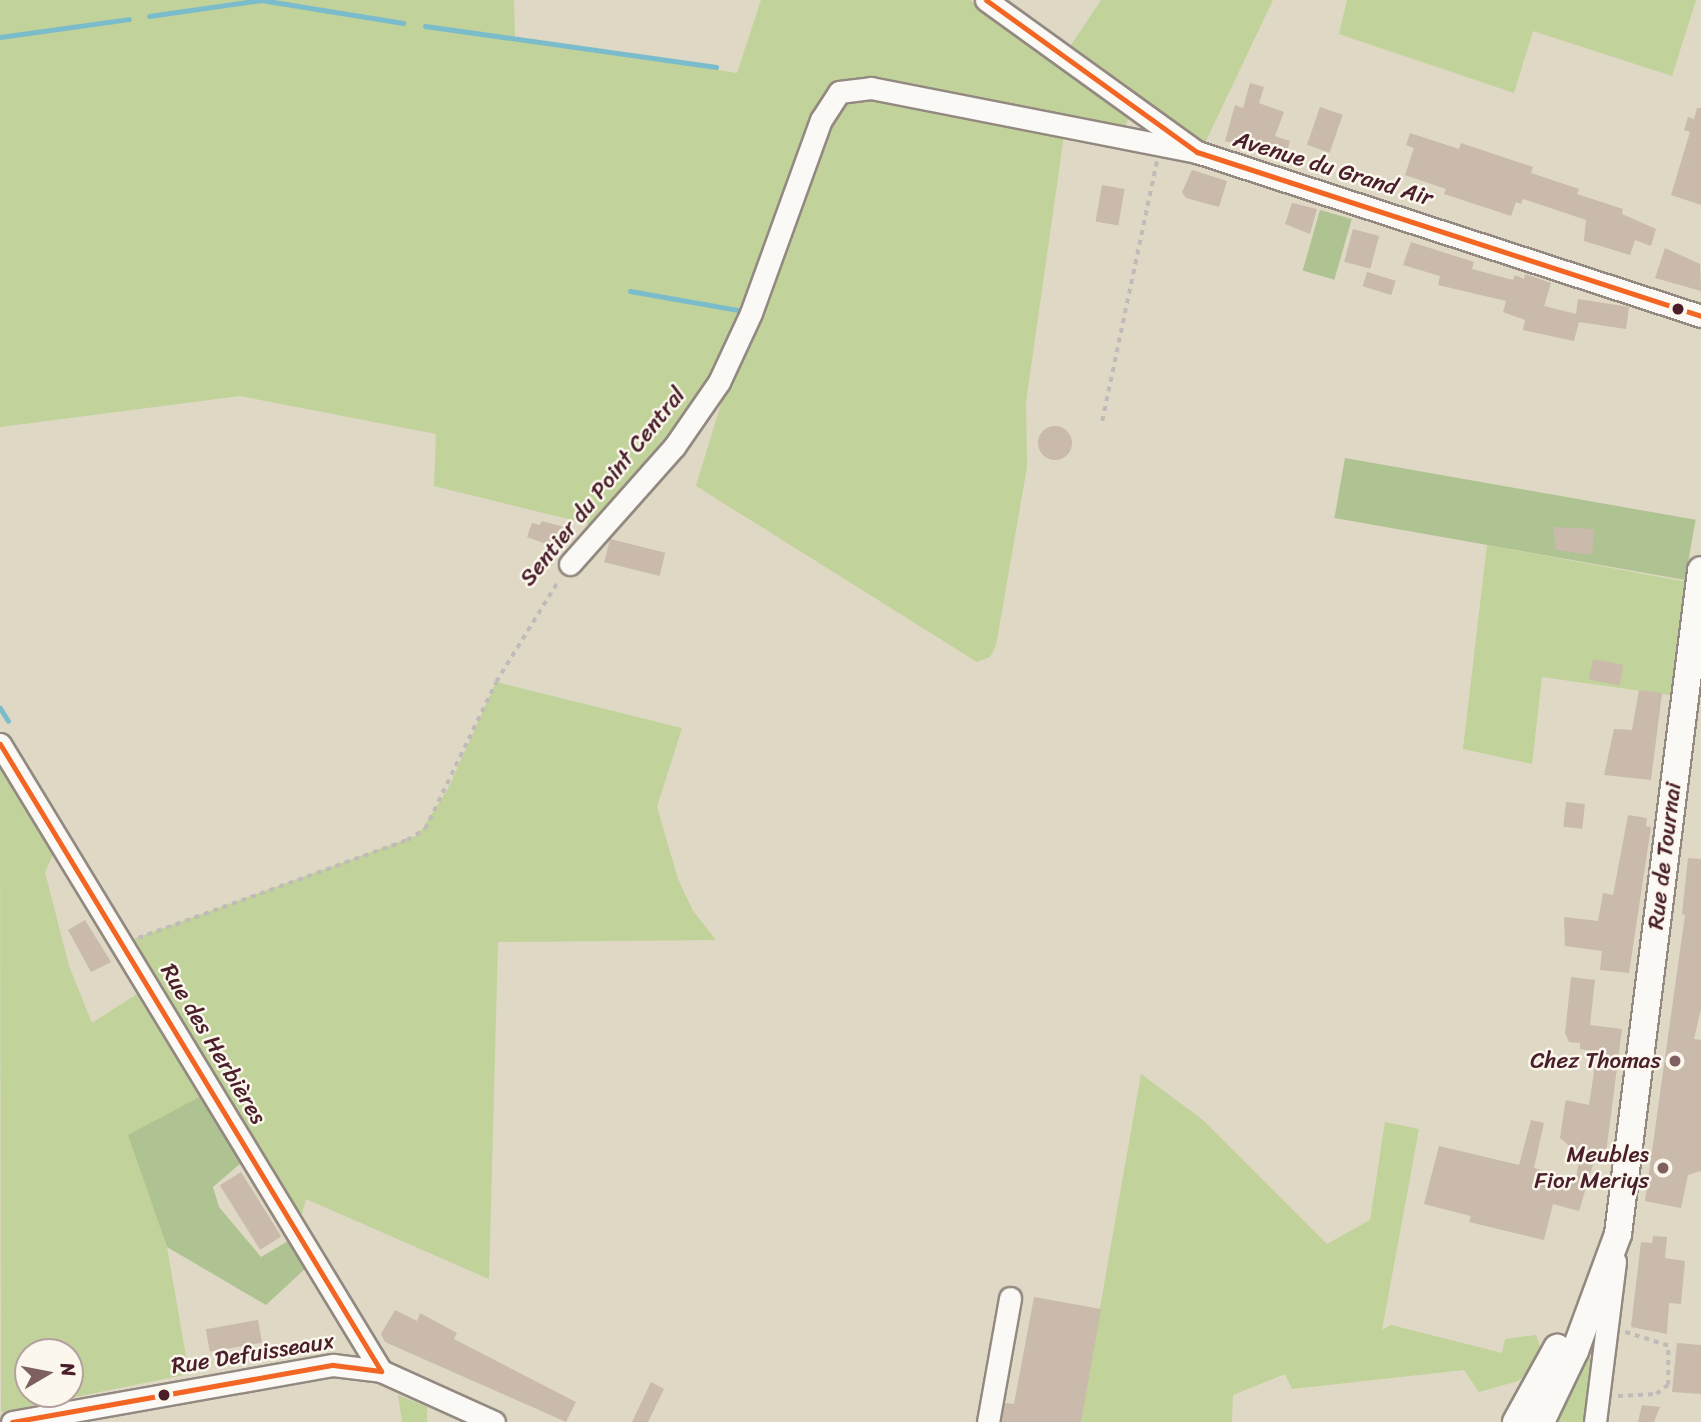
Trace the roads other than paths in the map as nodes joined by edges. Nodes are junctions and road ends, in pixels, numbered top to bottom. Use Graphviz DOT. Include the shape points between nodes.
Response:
graph roads {
  1 [pos="986,0"];
  2 [pos="1196,152"];
  3 [pos="1701,316"];
  4 [pos="570,564"];
  5 [pos="1701,570"];
  6 [pos="0,744"];
  7 [pos="1629,1143"];
  8 [pos="1618,1234"];
  9 [pos="1010,1298"];
  10 [pos="1568,1324"];
  11 [pos="381,1371"];
  12 [pos="1553,1397"];
  13 [pos="1528,1418"];
  14 [pos="12,1422"];
  15 [pos="494,1422"];
  16 [pos="988,1422"];
  17 [pos="1595,1422"];
  1 -- 2 [label="street, Avenue du Grand Air"];
  2 -- 3 [label="street, Avenue du Grand Air"];
  2 -- 4 [label="street, Sentier du Point Central" via="871,88 839,92 821,120 751,313 719,382 674,447"];
  5 -- 7 [label="main road, Rue de Tournai"];
  6 -- 11 [label="street, Rue des Herbières"];
  7 -- 8 [label="main road, Rue de Tournai"];
  7 -- 10 [label="main road, Rue de Tournai" via="1616,1166 1603,1225"];
  8 -- 12 [label="main road, Rue de Tournai" via="1592,1309"];
  8 -- 17 [label="street, Rue de Tournai"];
  9 -- 16 [label="street"];
  10 -- 12 [label="street" via="1574,1332 1553,1377"];
  10 -- 13 [label="main road, Rue de Tournai"];
  11 -- 14 [label="street, Rue Defuisseaux" via="333,1364"];
  11 -- 15 [label="street, Rue Defuisseaux"];
  12 -- 13 [label="main road, Rue de Tournai"];
}
